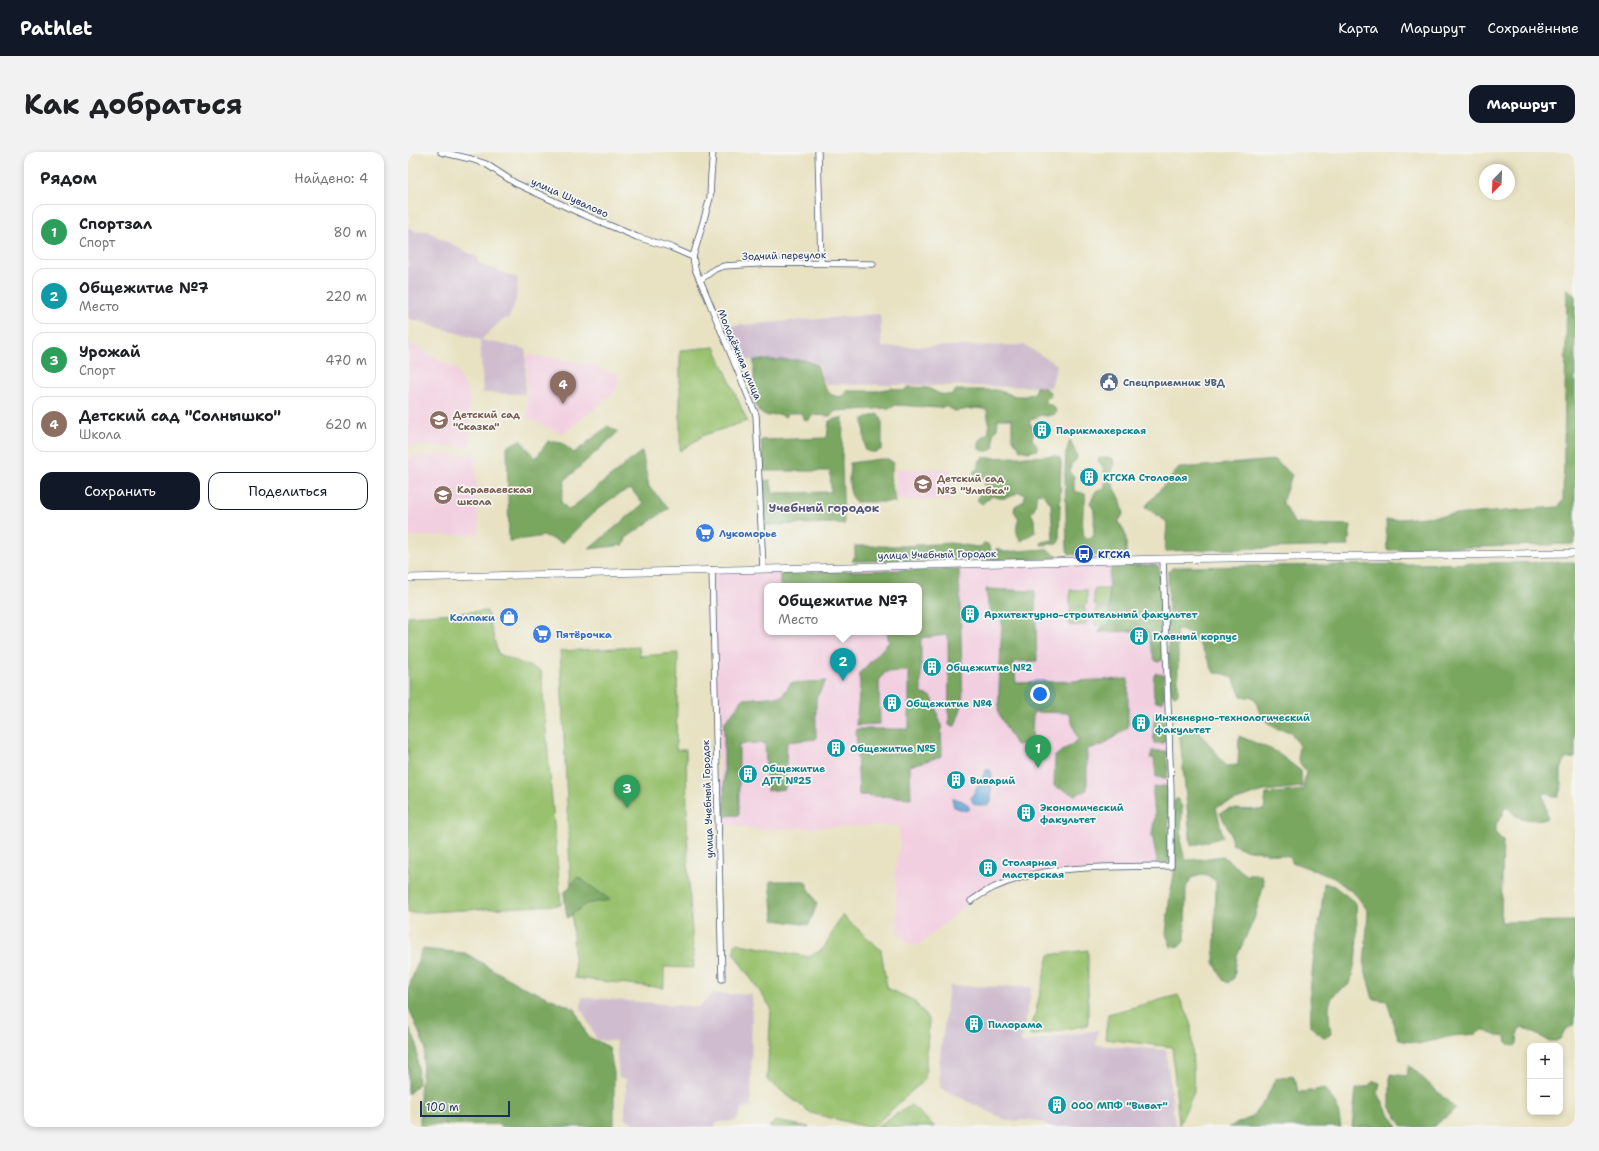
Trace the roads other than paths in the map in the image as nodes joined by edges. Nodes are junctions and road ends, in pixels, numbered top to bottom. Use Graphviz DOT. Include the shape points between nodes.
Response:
graph roads {
  1 [pos="441,152"];
  2 [pos="713,152"];
  3 [pos="818,152"];
  4 [pos="693,257"];
  5 [pos="821,263"];
  6 [pos="872,264"];
  7 [pos="700,280"];
  8 [pos="1575,552"];
  9 [pos="1163,559"];
  10 [pos="763,569"];
  11 [pos="712,570"];
  12 [pos="408,578"];
  13 [pos="971,902"];
  14 [pos="722,979"];
  1 -- 4 [label="street, улица Шувалово" via="486,164 515,183 580,213"];
  2 -- 4 [label="street" via="710,198"];
  3 -- 5 [label="street"];
  4 -- 7 [label="street, Молодёжная улица"];
  5 -- 6 [label="street, Зодчий переулок"];
  5 -- 7 [label="street, Зодчий переулок" via="724,266"];
  7 -- 10 [label="street, Молодёжная улица" via="756,415"];
  8 -- 9 [label="street, улица Учебный Городок"];
  9 -- 10 [label="street, улица Учебный Городок"];
  9 -- 13 [label="street" via="1171,866 1094,868 1043,873 1010,882 981,894"];
  10 -- 11 [label="street, улица Учебный Городок"];
  11 -- 12 [label="street, улица Учебный Городок"];
  11 -- 14 [label="street, улица Учебный Городок"];
}
